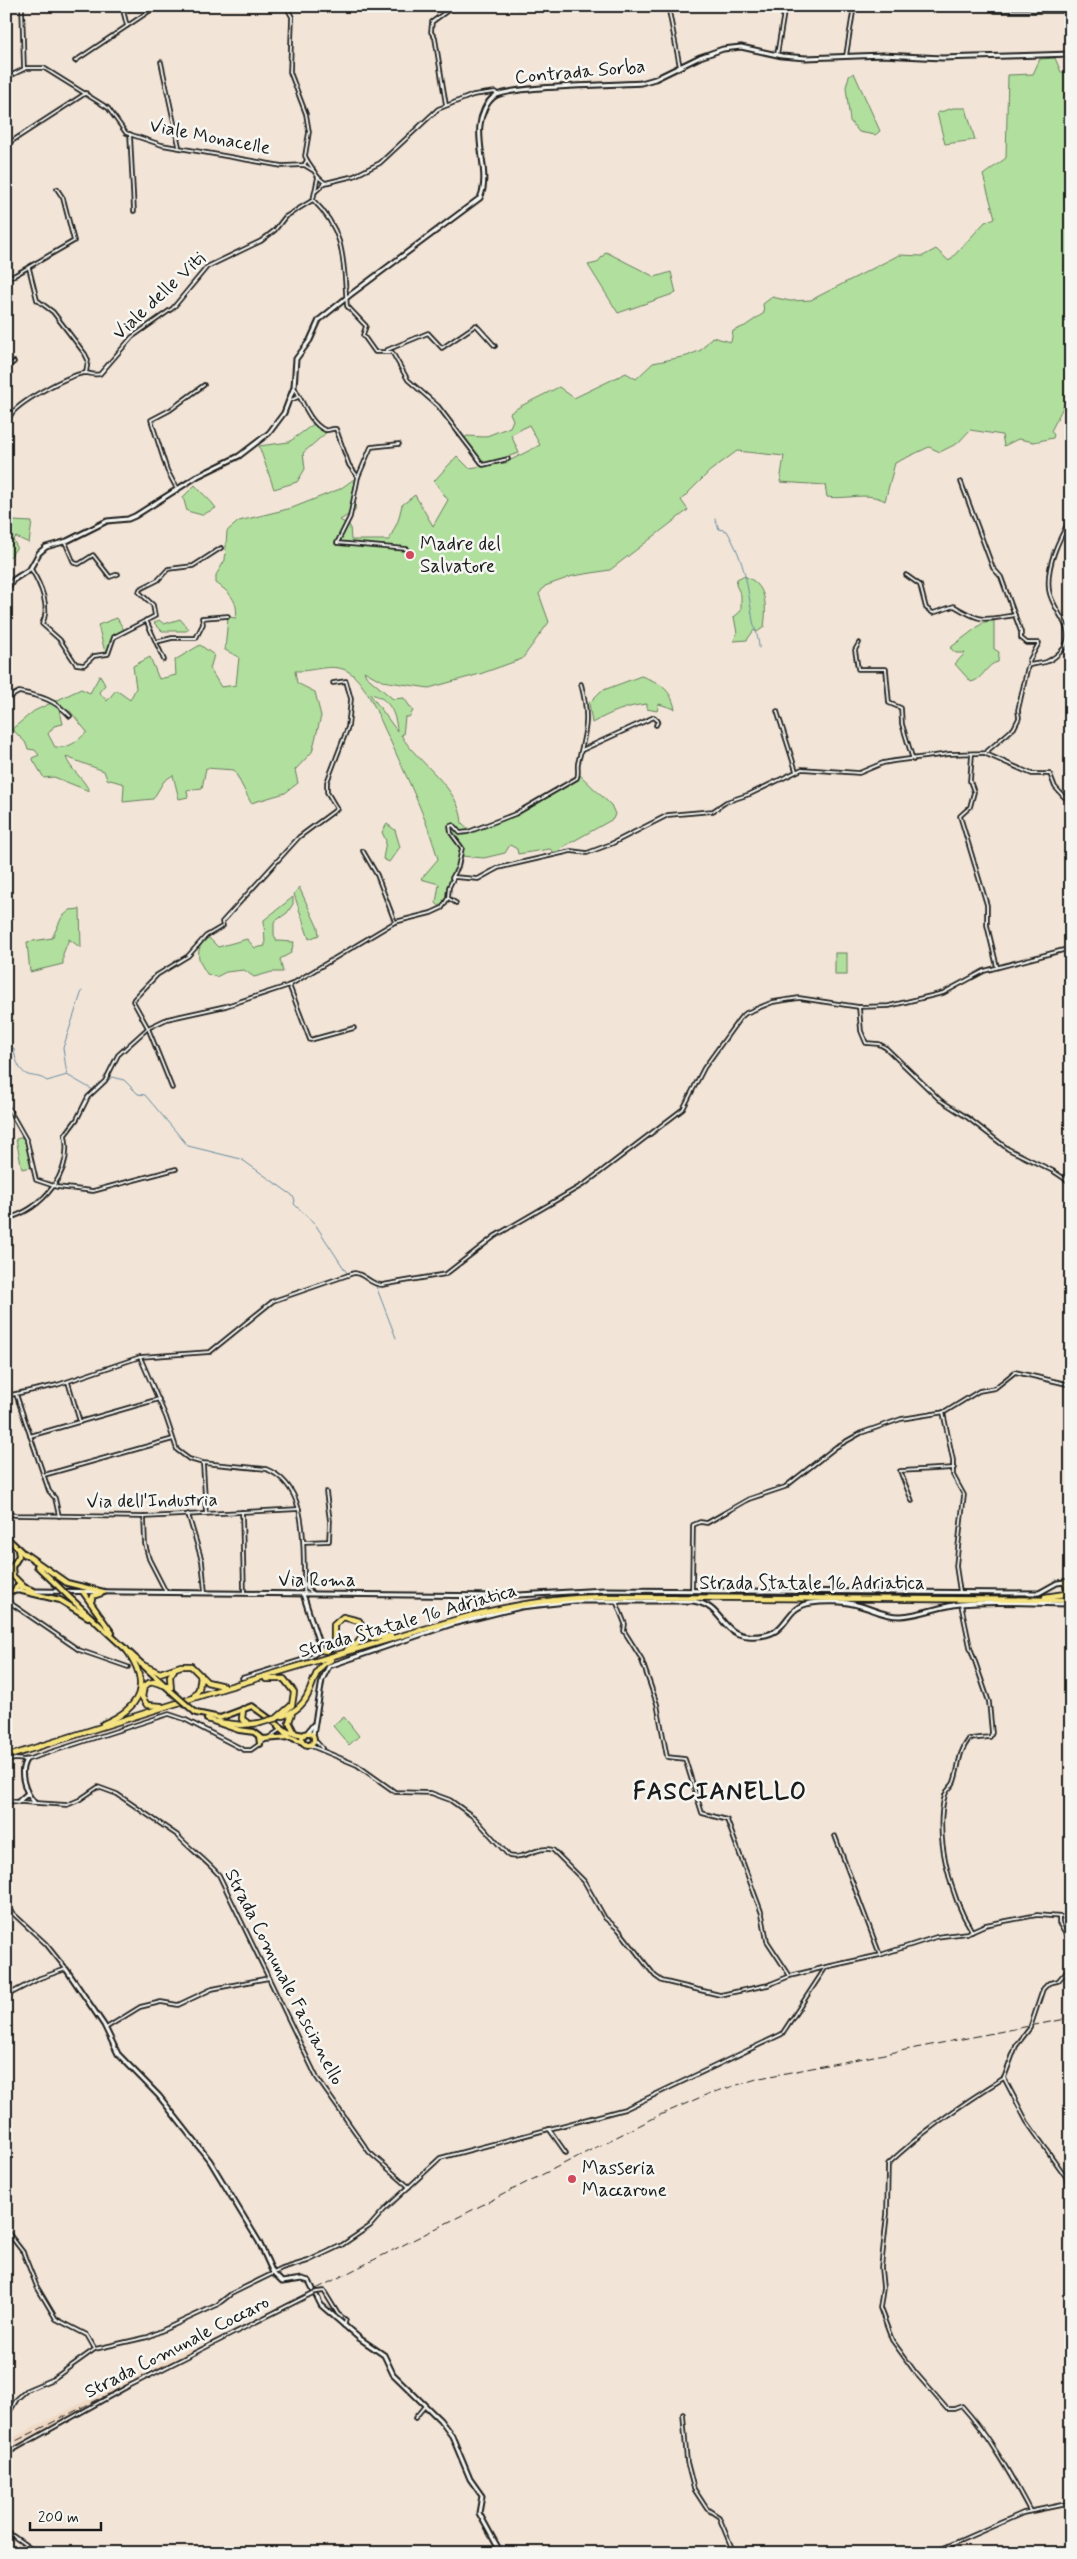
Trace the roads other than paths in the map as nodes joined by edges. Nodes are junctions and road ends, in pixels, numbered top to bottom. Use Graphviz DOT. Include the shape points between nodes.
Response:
graph roads {
  1 [pos="22,6"];
  2 [pos="122,6"];
  3 [pos="156,6"];
  4 [pos="286,6"];
  5 [pos="454,6"];
  6 [pos="668,6"];
  7 [pos="786,6"];
  8 [pos="854,6"];
  9 [pos="995,6"];
  10 [pos="1071,11"];
  11 [pos="126,26"];
  12 [pos="1071,54"];
  13 [pos="777,55"];
  14 [pos="846,56"];
  15 [pos="75,61"];
  16 [pos="162,62"];
  17 [pos="680,67"];
  18 [pos="24,69"];
  19 [pos="6,78"];
  20 [pos="86,93"];
  21 [pos="497,94"];
  22 [pos="446,105"];
  23 [pos="130,134"];
  24 [pos="6,145"];
  25 [pos="179,146"];
  26 [pos="306,160"];
  27 [pos="304,165"];
  28 [pos="314,171"];
  29 [pos="318,176"];
  30 [pos="325,183"];
  31 [pos="57,189"];
  32 [pos="316,191"];
  33 [pos="313,200"];
  34 [pos="134,211"];
  35 [pos="29,268"];
  36 [pos="6,274"];
  37 [pos="346,298"];
  38 [pos="494,346"];
  39 [pos="387,350"];
  40 [pos="14,362"];
  41 [pos="6,368"];
  42 [pos="86,373"];
  43 [pos="204,385"];
  44 [pos="294,387"];
  45 [pos="298,397"];
  46 [pos="289,401"];
  47 [pos="6,427"];
  48 [pos="399,444"];
  49 [pos="508,459"];
  50 [pos="358,477"];
  51 [pos="961,482"];
  52 [pos="178,490"];
  53 [pos="1071,518"];
  54 [pos="65,542"];
  55 [pos="221,548"];
  56 [pos="407,549"];
  57 [pos="30,569"];
  58 [pos="118,574"];
  59 [pos="906,575"];
  60 [pos="6,591"];
  61 [pos="1015,615"];
  62 [pos="228,616"];
  63 [pos="146,620"];
  64 [pos="156,642"];
  65 [pos="859,643"];
  66 [pos="164,660"];
  67 [pos="1030,664"];
  68 [pos="333,683"];
  69 [pos="581,684"];
  70 [pos="6,699"];
  71 [pos="778,711"];
  72 [pos="70,716"];
  73 [pos="656,725"];
  74 [pos="582,750"];
  75 [pos="985,753"];
  76 [pos="972,754"];
  77 [pos="913,760"];
  78 [pos="796,772"];
  79 [pos="1071,795"];
  80 [pos="363,851"];
  81 [pos="452,878"];
  82 [pos="448,898"];
  83 [pos="456,903"];
  84 [pos="395,922"];
  85 [pos="1071,948"];
  86 [pos="997,968"];
  87 [pos="289,985"];
  88 [pos="859,1007"];
  89 [pos="148,1028"];
  90 [pos="354,1028"];
  91 [pos="172,1088"];
  92 [pos="6,1104"];
  93 [pos="176,1169"];
  94 [pos="1071,1183"];
  95 [pos="54,1186"];
  96 [pos="6,1219"];
  97 [pos="140,1357"];
  98 [pos="68,1382"];
  99 [pos="1071,1385"];
  100 [pos="16,1394"];
  101 [pos="6,1396"];
  102 [pos="158,1399"];
  103 [pos="943,1412"];
  104 [pos="80,1422"];
  105 [pos="30,1436"];
  106 [pos="172,1439"];
  107 [pos="203,1463"];
  108 [pos="954,1468"];
  109 [pos="44,1475"];
  110 [pos="326,1492"];
  111 [pos="912,1501"];
  112 [pos="299,1509"];
  113 [pos="242,1512"];
  114 [pos="6,1513"];
  115 [pos="188,1514"];
  116 [pos="206,1514"];
  117 [pos="59,1516"];
  118 [pos="144,1516"];
  119 [pos="6,1537"];
  120 [pos="304,1542"];
  121 [pos="16,1546"];
  122 [pos="24,1553"];
  123 [pos="18,1560"];
  124 [pos="35,1564"];
  125 [pos="304,1581"];
  126 [pos="1069,1581"];
  127 [pos="161,1583"];
  128 [pos="19,1584"];
  129 [pos="304,1588"];
  130 [pos="307,1589"];
  131 [pos="6,1591"];
  132 [pos="14,1591"];
  133 [pos="22,1591"];
  134 [pos="34,1591"];
  135 [pos="692,1591"];
  136 [pos="83,1592"];
  137 [pos="104,1592"];
  138 [pos="160,1593"];
  139 [pos="166,1593"];
  140 [pos="206,1593"];
  141 [pos="960,1593"];
  142 [pos="1071,1593"];
  143 [pos="244,1594"];
  144 [pos="302,1594"];
  145 [pos="314,1594"];
  146 [pos="1045,1597"];
  147 [pos="6,1600"];
  148 [pos="1071,1600"];
  149 [pos="616,1601"];
  150 [pos="91,1602"];
  151 [pos="961,1604"];
  152 [pos="104,1629"];
  153 [pos="364,1632"];
  154 [pos="390,1636"];
  155 [pos="118,1641"];
  156 [pos="126,1649"];
  157 [pos="321,1650"];
  158 [pos="348,1651"];
  159 [pos="141,1664"];
  160 [pos="128,1667"];
  161 [pos="177,1668"];
  162 [pos="201,1675"];
  163 [pos="242,1678"];
  164 [pos="166,1686"];
  165 [pos="224,1686"];
  166 [pos="219,1690"];
  167 [pos="171,1691"];
  168 [pos="194,1696"];
  169 [pos="161,1706"];
  170 [pos="243,1709"];
  171 [pos="196,1713"];
  172 [pos="292,1713"];
  173 [pos="275,1720"];
  174 [pos="217,1722"];
  175 [pos="103,1724"];
  176 [pos="250,1725"];
  177 [pos="313,1725"];
  178 [pos="279,1730"];
  179 [pos="295,1734"];
  180 [pos="306,1734"];
  181 [pos="259,1736"];
  182 [pos="290,1737"];
  183 [pos="314,1737"];
  184 [pos="269,1739"];
  185 [pos="260,1744"];
  186 [pos="307,1744"];
  187 [pos="322,1748"];
  188 [pos="6,1756"];
  189 [pos="26,1760"];
  190 [pos="6,1762"];
  191 [pos="27,1794"];
  192 [pos="6,1801"];
  193 [pos="19,1801"];
  194 [pos="26,1802"];
  195 [pos="34,1802"];
  196 [pos="835,1836"];
  197 [pos="6,1907"];
  198 [pos="1071,1915"];
  199 [pos="1059,1917"];
  200 [pos="972,1931"];
  201 [pos="1071,1943"];
  202 [pos="880,1955"];
  203 [pos="1071,1966"];
  204 [pos="826,1967"];
  205 [pos="66,1969"];
  206 [pos="790,1976"];
  207 [pos="269,1978"];
  208 [pos="6,1996"];
  209 [pos="106,2028"];
  210 [pos="1004,2078"];
  211 [pos="549,2129"];
  212 [pos="566,2153"];
  213 [pos="409,2187"];
  214 [pos="1071,2197"];
  215 [pos="6,2230"];
  216 [pos="273,2273"];
  217 [pos="344,2326"];
  218 [pos="94,2349"];
  219 [pos="424,2407"];
  220 [pos="683,2414"];
  221 [pos="6,2418"];
  222 [pos="415,2418"];
  223 [pos="6,2454"];
  224 [pos="1071,2503"];
  225 [pos="1030,2511"];
  226 [pos="6,2531"];
  227 [pos="37,2553"];
  228 [pos="500,2553"];
  229 [pos="734,2553"];
  230 [pos="932,2553"];
  1 -- 18 [label="street"];
  2 -- 11 [label="street"];
  3 -- 11 [label="street"];
  4 -- 26 [label="street" via="292,17 290,72 310,132"];
  5 -- 22 [label="street" via="432,22 431,32 435,38"];
  6 -- 17 [label="street"];
  7 -- 13 [label="street"];
  8 -- 14 [label="street"];
  9 -- 10 [label="street" via="995,11"];
  11 -- 15 [label="street"];
  12 -- 14 [label="street, Contrada Sorba"];
  13 -- 14 [label="street, Contrada Sorba" via="806,58"];
  13 -- 17 [label="street, Contrada Sorba" via="741,47 724,49"];
  16 -- 25 [label="street"];
  17 -- 21 [label="street, Contrada Sorba" via="641,83"];
  18 -- 19 [label="street"];
  18 -- 20 [label="street, Viale Monacelle" via="44,68"];
  20 -- 23 [label="street, Viale Monacelle" via="111,110 122,130"];
  20 -- 24 [label="street"];
  21 -- 22 [label="street" via="474,95"];
  21 -- 37 [label="street, Contrada Sorba" via="484,109 480,124 484,187 480,198"];
  22 -- 30 [label="street" via="417,126 380,162 361,174"];
  23 -- 25 [label="street, Viale Monacelle" via="162,145"];
  23 -- 34 [label="street"];
  25 -- 27 [label="street, Viale Monacelle" via="282,166"];
  26 -- 27 [label="street"];
  26 -- 28 [label="street"];
  27 -- 28 [label="street"];
  28 -- 29 [label="street"];
  29 -- 30 [label="street"];
  29 -- 32 [label="street"];
  30 -- 32 [label="street"];
  31 -- 35 [label="street" via="65,204 74,241"];
  32 -- 33 [label="street"];
  33 -- 37 [label="street" via="327,215 343,250"];
  33 -- 42 [label="street, Viale delle Viti" via="285,217 261,241 207,267 173,308 132,337 100,374"];
  35 -- 36 [label="street" via="9,277"];
  35 -- 42 [label="street" via="37,300 54,312 85,354 88,360"];
  37 -- 39 [label="street" via="347,306 366,326 363,335 372,350 378,353"];
  37 -- 44 [label="street, Contrada Sorba" via="319,320 296,359"];
  38 -- 39 [label="street" via="476,325 442,348 428,333"];
  39 -- 49 [label="street" via="392,352 408,380 438,406 482,465"];
  40 -- 41 [label="street"];
  42 -- 47 [label="street, Viale delle Viti" via="62,380 13,411"];
  43 -- 52 [label="street" via="151,420 167,470"];
  44 -- 45 [label="street"];
  44 -- 46 [label="street, Contrada Sorba"];
  45 -- 46 [label="street"];
  45 -- 50 [label="street" via="322,428 336,429 349,465"];
  46 -- 52 [label="street, Contrada Sorba" via="269,433 239,456"];
  48 -- 50 [label="street" via="371,447"];
  50 -- 56 [label="street" via="350,516 338,543"];
  51 -- 61 [label="street"];
  52 -- 54 [label="street, Contrada Sorba" via="135,516 102,523"];
  53 -- 67 [label="street" via="1051,563 1049,590 1052,602 1069,626 1069,640 1065,648 1047,662"];
  54 -- 57 [label="street, Contrada Sorba" via="52,544 39,553"];
  54 -- 58 [label="street" via="74,563 79,564 93,555 110,577"];
  55 -- 63 [label="street" via="194,566 168,569 158,580 140,588 139,592 153,605 155,616"];
  57 -- 60 [label="street, Contrada Sorba" via="13,580"];
  57 -- 63 [label="street" via="44,596 46,618 42,624 60,640 76,664 88,664 92,657 108,654 114,637"];
  59 -- 61 [label="street" via="920,585 926,608 933,613 954,606 984,620"];
  61 -- 67 [label="street" via="1022,641 1039,644"];
  62 -- 64 [label="street" via="202,618 203,624 196,638"];
  63 -- 64 [label="street"];
  64 -- 66 [label="street"];
  65 -- 77 [label="street" via="855,650 858,669 886,669 890,703 901,708 902,724"];
  67 -- 75 [label="street" via="1014,728"];
  68 -- 89 [label="street" via="346,681 351,700 348,727 327,782 327,792 337,809 292,844 222,922 220,930 206,936 188,956 157,976 134,998"];
  69 -- 74 [label="street" via="588,716"];
  70 -- 72 [label="street" via="19,692 46,697"];
  71 -- 78 [label="street"];
  73 -- 74 [label="street" via="658,721 654,717"];
  74 -- 81 [label="street" via="579,774 574,781 515,814 468,832 460,833 453,825 450,826 462,848"];
  75 -- 76 [label="street"];
  75 -- 79 [label="street" via="1032,774 1050,774 1058,792 1064,797"];
  76 -- 77 [label="street"];
  76 -- 86 [label="street" via="970,781 974,792 970,808 960,816 987,905 987,925"];
  77 -- 78 [label="street" via="883,763 859,773 802,769"];
  78 -- 81 [label="street" via="726,802 713,811 668,815 587,853 571,850 498,868 478,879"];
  80 -- 84 [label="street"];
  81 -- 82 [label="street"];
  82 -- 83 [label="street"];
  82 -- 84 [label="street" via="443,908 431,914"];
  84 -- 87 [label="street"];
  85 -- 86 [label="street"];
  86 -- 88 [label="street" via="970,977 933,996 875,1008"];
  87 -- 89 [label="street" via="226,1006 166,1019"];
  87 -- 90 [label="street" via="310,1040"];
  88 -- 94 [label="street" via="861,1031 866,1043 886,1048 940,1100 1008,1150"];
  88 -- 97 [label="street" via="799,998 773,1002 746,1013 704,1068 683,1109 559,1201 494,1236 441,1277 375,1285 354,1272 273,1301 210,1352"];
  89 -- 91 [label="street"];
  89 -- 95 [label="street" via="122,1050 105,1081 82,1106 65,1135 67,1159"];
  92 -- 95 [label="street" via="28,1141 36,1180"];
  93 -- 95 [label="street" via="93,1192"];
  95 -- 96 [label="street" via="25,1212"];
  97 -- 98 [label="street"];
  97 -- 102 [label="street"];
  98 -- 100 [label="street"];
  98 -- 104 [label="street"];
  99 -- 103 [label="street" via="1015,1372 995,1388 979,1391"];
  100 -- 101 [label="street"];
  100 -- 105 [label="street"];
  102 -- 104 [label="street"];
  102 -- 106 [label="street"];
  103 -- 108 [label="street"];
  103 -- 135 [label="street" via="901,1419 861,1433 836,1446 785,1487 749,1499 707,1523 693,1525"];
  104 -- 105 [label="street"];
  105 -- 109 [label="street"];
  106 -- 107 [label="street" via="177,1450 189,1459"];
  106 -- 109 [label="street"];
  107 -- 112 [label="street" via="266,1469 275,1473"];
  107 -- 116 [label="street"];
  108 -- 111 [label="street" via="900,1471"];
  108 -- 141 [label="street" via="953,1475 964,1495 956,1566"];
  109 -- 117 [label="street"];
  110 -- 120 [label="street" via="329,1541"];
  112 -- 113 [label="street, Via dell'Industria"];
  112 -- 120 [label="street"];
  113 -- 116 [label="street, Via dell'Industria"];
  113 -- 143 [label="street"];
  114 -- 117 [label="street, Via dell'Industria"];
  115 -- 116 [label="street, Via dell'Industria"];
  115 -- 118 [label="street, Via dell'Industria"];
  115 -- 140 [label="street" via="202,1561"];
  117 -- 118 [label="street, Via dell'Industria"];
  118 -- 127 [label="street" via="145,1544"];
  119 -- 121 [label="main road"];
  120 -- 125 [label="street"];
  121 -- 122 [label="main road"];
  121 -- 123 [label="main road"];
  122 -- 124 [label="main road"];
  122 -- 137 [label="main road" via="67,1583"];
  123 -- 124 [label="main road" via="26,1558"];
  123 -- 128 [label="main road" via="12,1572"];
  124 -- 152 [label="main road, bridge"];
  125 -- 129 [label="street"];
  125 -- 130 [label="street"];
  126 -- 141 [label="street, Via Roma" via="1038,1593"];
  126 -- 142 [label="highway"];
  126 -- 146 [label="highway" via="1065,1594"];
  127 -- 138 [label="street"];
  127 -- 139 [label="street"];
  128 -- 132 [label="main road"];
  128 -- 133 [label="main road"];
  128 -- 134 [label="main road"];
  129 -- 144 [label="street"];
  129 -- 144 [label="street"];
  130 -- 144 [label="street"];
  130 -- 145 [label="street"];
  131 -- 132 [label="street, Via Roma"];
  132 -- 133 [label="street, Via Roma"];
  133 -- 134 [label="street, Via Roma"];
  133 -- 152 [label="main road" via="60,1600"];
  134 -- 136 [label="street, Via Roma"];
  135 -- 141 [label="street, Via Roma"];
  135 -- 145 [label="street, Via Roma" via="552,1592 502,1596"];
  136 -- 137 [label="street, Via Roma"];
  136 -- 150 [label="main road"];
  137 -- 138 [label="street, Via Roma"];
  137 -- 150 [label="main road" via="95,1594"];
  138 -- 139 [label="street, Via Roma"];
  139 -- 140 [label="street, Via Roma"];
  140 -- 143 [label="street, Via Roma"];
  143 -- 144 [label="street, Via Roma"];
  144 -- 145 [label="street, Via Roma"];
  144 -- 157 [label="street"];
  146 -- 148 [label="highway, Strada Statale 16 Adriatica"];
  146 -- 154 [label="highway, Strada Statale 16 Adriatica" via="583,1594 485,1608"];
  147 -- 160 [label="street" via="79,1650"];
  148 -- 151 [label="street"];
  148 -- 158 [label="highway, Strada Statale 16 Adriatica" via="574,1598 486,1611"];
  149 -- 151 [label="street" via="702,1602 711,1607 728,1628 747,1636 773,1634 792,1611 812,1602 856,1604 901,1616"];
  149 -- 177 [label="street" via="543,1604 486,1615 337,1662 324,1674"];
  149 -- 206 [label="street" via="625,1624 624,1631 641,1658 657,1704 667,1757 685,1759 702,1812 727,1820 762,1914 767,1941"];
  150 -- 155 [label="main road"];
  151 -- 200 [label="street" via="970,1647 989,1702 992,1733 990,1737 969,1739 961,1749 954,1780 945,1794 940,1826 958,1906"];
  152 -- 155 [label="main road"];
  153 -- 154 [label="highway" via="374,1639"];
  153 -- 157 [label="highway" via="359,1620 343,1617 334,1625 334,1646 327,1651"];
  153 -- 158 [label="highway"];
  154 -- 158 [label="highway, Strada Statale 16 Adriatica"];
  155 -- 156 [label="main road"];
  156 -- 159 [label="main road"];
  156 -- 175 [label="highway" via="138,1668 140,1690 127,1712"];
  157 -- 163 [label="street" via="311,1657"];
  158 -- 165 [label="highway, Strada Statale 16 Adriatica"];
  158 -- 166 [label="highway, Strada Statale 16 Adriatica"];
  158 -- 172 [label="highway" via="321,1666 306,1701"];
  159 -- 161 [label="highway" via="160,1673"];
  159 -- 164 [label="main road"];
  161 -- 162 [label="highway" via="191,1666"];
  161 -- 167 [label="highway" via="170,1676"];
  162 -- 165 [label="highway" via="213,1685"];
  162 -- 168 [label="highway" via="199,1689"];
  164 -- 167 [label="main road"];
  164 -- 169 [label="highway" via="148,1683 142,1691 147,1705"];
  165 -- 168 [label="highway, Strada Statale 16 Adriatica"];
  166 -- 173 [label="highway" via="266,1679 284,1679 292,1687 295,1698 287,1711"];
  166 -- 188 [label="highway, Strada Statale 16 Adriatica"];
  167 -- 171 [label="main road, bridge"];
  168 -- 169 [label="highway, Strada Statale 16 Adriatica"];
  169 -- 175 [label="highway, Strada Statale 16 Adriatica"];
  170 -- 171 [label="main road" via="220,1718"];
  170 -- 173 [label="main road" via="248,1706 256,1708"];
  170 -- 176 [label="highway" via="242,1719"];
  171 -- 174 [label="main road"];
  172 -- 173 [label="highway"];
  172 -- 179 [label="highway" via="288,1722"];
  173 -- 176 [label="highway, bridge"];
  173 -- 178 [label="main road"];
  174 -- 176 [label="highway"];
  174 -- 181 [label="main road"];
  175 -- 188 [label="highway, Strada Statale 16 Adriatica"];
  177 -- 180 [label="street"];
  177 -- 183 [label="street"];
  178 -- 179 [label="main road"];
  178 -- 182 [label="main road"];
  178 -- 184 [label="street"];
  179 -- 180 [label="main road"];
  180 -- 183 [label="main road"];
  180 -- 186 [label="main road"];
  181 -- 184 [label="main road"];
  181 -- 185 [label="main road"];
  182 -- 184 [label="main road"];
  182 -- 186 [label="main road"];
  183 -- 186 [label="main road"];
  183 -- 187 [label="street"];
  184 -- 185 [label="street"];
  185 -- 189 [label="street" via="244,1750 169,1714"];
  186 -- 187 [label="street"];
  187 -- 206 [label="street" via="357,1765 395,1792 431,1794 450,1800 475,1818 509,1856 519,1858 546,1848 553,1850 584,1881 605,1918 662,1981 720,1995 768,1985"];
  189 -- 190 [label="street"];
  189 -- 191 [label="street" via="22,1770"];
  191 -- 193 [label="street"];
  191 -- 194 [label="street"];
  191 -- 195 [label="street"];
  192 -- 193 [label="street, Strada Comunale Fascianello"];
  193 -- 194 [label="street, Strada Comunale Fascianello"];
  194 -- 195 [label="street, Strada Comunale Fascianello"];
  195 -- 207 [label="street, Strada Comunale Fascianello" via="66,1805 98,1787 117,1794 177,1835 219,1875"];
  196 -- 202 [label="street"];
  197 -- 205 [label="street" via="46,1944"];
  198 -- 199 [label="street"];
  199 -- 200 [label="street" via="1037,1915"];
  199 -- 201 [label="street" via="1059,1923"];
  200 -- 202 [label="street" via="936,1937"];
  202 -- 204 [label="street"];
  203 -- 210 [label="street" via="1058,1981 1043,1989 1030,2028 1016,2046"];
  204 -- 206 [label="street"];
  204 -- 211 [label="street" via="782,2034 625,2109"];
  205 -- 208 [label="street"];
  205 -- 209 [label="street"];
  207 -- 209 [label="street" via="212,1989 178,2005 161,2002 140,2007"];
  207 -- 213 [label="street, Strada Comunale Fascianello" via="317,2078 338,2111 369,2152"];
  209 -- 216 [label="street" via="118,2054 159,2096 210,2161 259,2242"];
  210 -- 214 [label="street" via="1028,2122 1066,2177"];
  210 -- 225 [label="street" via="957,2108 888,2164 880,2308 892,2340 915,2372 947,2409 962,2406 988,2441"];
  211 -- 212 [label="street"];
  211 -- 213 [label="street" via="440,2158"];
  213 -- 216 [label="street" via="370,2226 342,2245"];
  215 -- 218 [label="street" via="23,2252 32,2278 56,2319 87,2335"];
  216 -- 217 [label="street" via="282,2282 308,2281 321,2305"];
  216 -- 218 [label="street" via="231,2294 217,2305 148,2337"];
  217 -- 219 [label="street" via="384,2355 393,2374"];
  217 -- 223 [label="street, Strada Comunale Coccaro" via="346,2320 338,2314 324,2291 315,2292 127,2387"];
  218 -- 221 [label="street" via="53,2379 27,2390 17,2399"];
  219 -- 222 [label="street"];
  219 -- 228 [label="street" via="452,2436 470,2479 482,2496 479,2513"];
  220 -- 229 [label="street" via="687,2462 694,2489 707,2509 719,2517"];
  224 -- 225 [label="street"];
  225 -- 230 [label="street"];
  226 -- 227 [label="street"];
}
